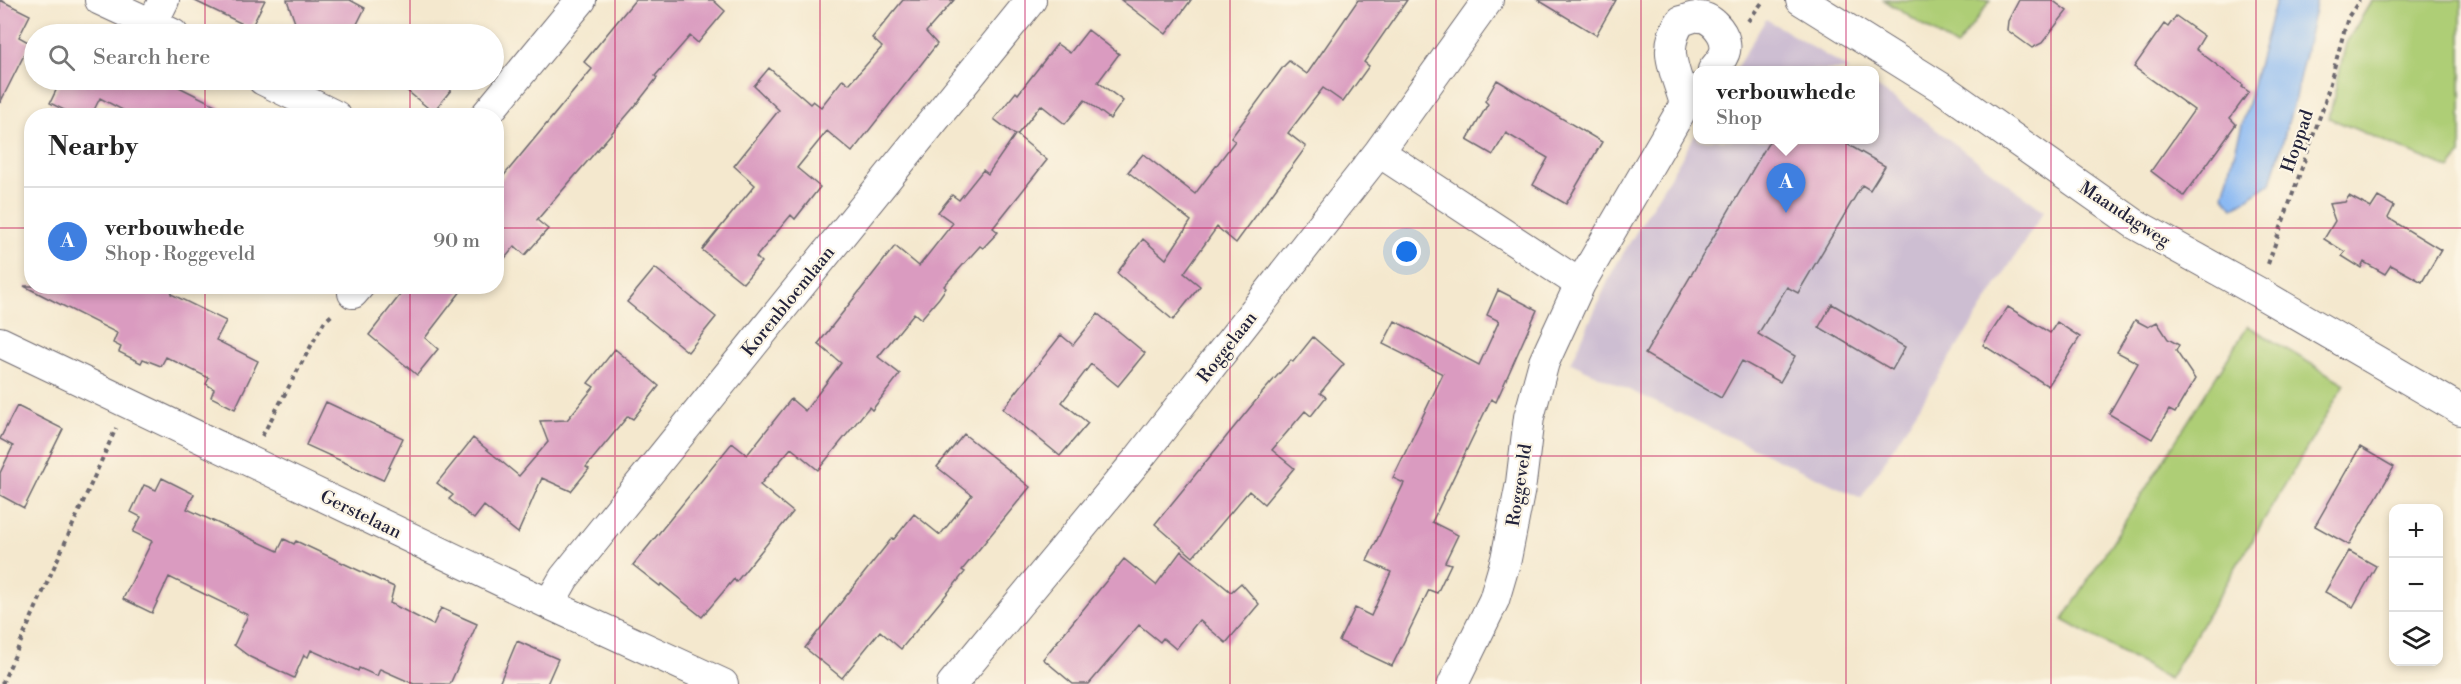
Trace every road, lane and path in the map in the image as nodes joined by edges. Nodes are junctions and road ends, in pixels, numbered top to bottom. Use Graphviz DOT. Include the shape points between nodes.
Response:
graph roads {
  1 [pos="100,0"];
  2 [pos="581,0"];
  3 [pos="1031,0"];
  4 [pos="1488,0"];
  5 [pos="1801,0"];
  6 [pos="2360,0"];
  7 [pos="163,20"];
  8 [pos="1716,66"];
  9 [pos="283,90"];
  10 [pos="1691,97"];
  11 [pos="320,108"];
  12 [pos="492,108"];
  13 [pos="1379,153"];
  14 [pos="1580,284"];
  15 [pos="2258,292"];
  16 [pos="352,294"];
  17 [pos="0,342"];
  18 [pos="126,402"];
  19 [pos="2461,410"];
  20 [pos="249,460"];
  21 [pos="549,604"];
  22 [pos="2,684"];
  23 [pos="723,684"];
  24 [pos="952,684"];
  25 [pos="1453,684"];
  1 -- 7 [label="street"];
  2 -- 12 [label="street"];
  3 -- 21 [label="street, Korenbloemlaan" via="564,578"];
  4 -- 13 [label="street, Roggelaan"];
  5 -- 15 [label="street, Maandagweg" via="1942,88 2135,224"];
  6 -- 15 [label="path, Hoppad" via="2348,17 2285,222"];
  8 -- 10 [label="street, Roggeveld" via="1725,52 1725,39 1713,22 1700,16 1681,21 1669,49"];
  9 -- 11 [label="street"];
  10 -- 14 [label="street, Roggeveld"];
  13 -- 14 [label="street"];
  13 -- 24 [label="street, Roggelaan" via="1139,458"];
  14 -- 25 [label="street, Roggeveld" via="1544,362 1529,417 1521,483 1494,600"];
  15 -- 19 [label="street, Maandagweg"];
  16 -- 20 [label="path" via="324,322"];
  17 -- 18 [label="street, Gerstelaan"];
  18 -- 20 [label="street, Gerstelaan"];
  18 -- 22 [label="path"];
  20 -- 21 [label="street, Gerstelaan"];
  21 -- 23 [label="street, Gerstelaan"];
}
